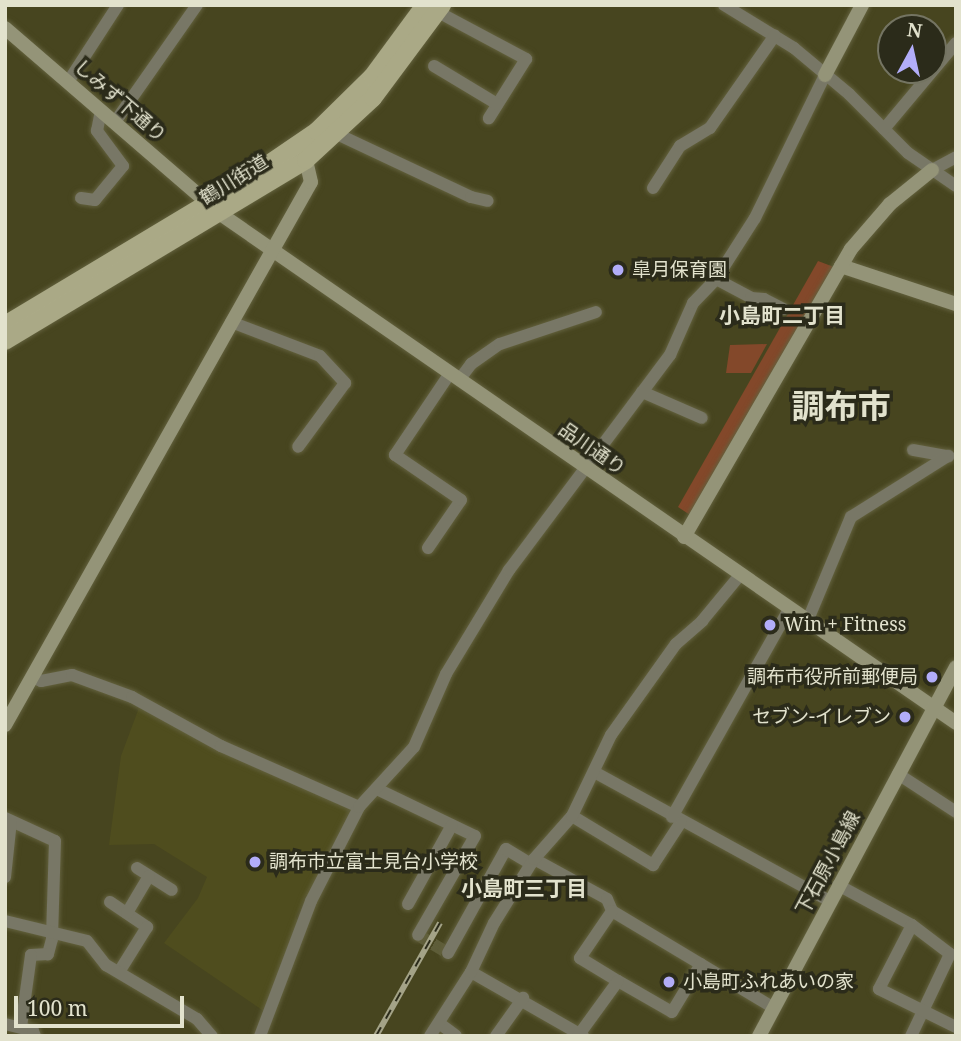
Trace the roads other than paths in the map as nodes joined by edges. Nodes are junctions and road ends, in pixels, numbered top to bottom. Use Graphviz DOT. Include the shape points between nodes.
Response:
graph roads {
  1 [pos="118,5"];
  2 [pos="197,5"];
  3 [pos="724,5"];
  4 [pos="862,5"];
  5 [pos="435,8"];
  6 [pos="5,28"];
  7 [pos="775,35"];
  8 [pos="956,43"];
  9 [pos="434,66"];
  10 [pos="825,75"];
  11 [pos="68,82"];
  12 [pos="498,104"];
  13 [pos="101,110"];
  14 [pos="489,118"];
  15 [pos="115,122"];
  16 [pos="884,129"];
  17 [pos="337,134"];
  18 [pos="956,157"];
  19 [pos="306,160"];
  20 [pos="932,170"];
  21 [pos="956,186"];
  22 [pos="653,188"];
  23 [pos="81,198"];
  24 [pos="488,201"];
  25 [pos="214,208"];
  26 [pos="273,250"];
  27 [pos="841,266"];
  28 [pos="716,279"];
  29 [pos="956,304"];
  30 [pos="784,309"];
  31 [pos="596,312"];
  32 [pos="231,322"];
  33 [pos="5,325"];
  34 [pos="5,341"];
  35 [pos="454,377"];
  36 [pos="642,392"];
  37 [pos="702,418"];
  38 [pos="298,447"];
  39 [pos="913,450"];
  40 [pos="952,456"];
  41 [pos="585,467"];
  42 [pos="684,537"];
  43 [pos="428,548"];
  44 [pos="740,575"];
  45 [pos="789,610"];
  46 [pos="807,622"];
  47 [pos="956,667"];
  48 [pos="32,677"];
  49 [pos="933,710"];
  50 [pos="956,723"];
  51 [pos="5,725"];
  52 [pos="596,773"];
  53 [pos="898,774"];
  54 [pos="379,790"];
  55 [pos="359,807"];
  56 [pos="956,812"];
  57 [pos="572,816"];
  58 [pos="8,820"];
  59 [pos="676,820"];
  60 [pos="452,825"];
  61 [pos="532,862"];
  62 [pos="137,868"];
  63 [pos="149,876"];
  64 [pos="5,877"];
  65 [pos="838,885"];
  66 [pos="172,890"];
  67 [pos="830,901"];
  68 [pos="110,902"];
  69 [pos="408,904"];
  70 [pos="612,911"];
  71 [pos="127,913"];
  72 [pos="5,921"];
  73 [pos="912,925"];
  74 [pos="52,933"];
  75 [pos="418,935"];
  76 [pos="448,953"];
  77 [pos="953,955"];
  78 [pos="701,964"];
  79 [pos="119,972"];
  80 [pos="471,972"];
  81 [pos="618,981"];
  82 [pos="523,998"];
  83 [pos="774,1008"];
  84 [pos="922,1013"];
  85 [pos="439,1023"];
  86 [pos="5,1024"];
  87 [pos="21,1027"];
  88 [pos="956,1027"];
  89 [pos="581,1035"];
  90 [pos="35,1036"];
  91 [pos="212,1036"];
  92 [pos="260,1036"];
  93 [pos="430,1036"];
  94 [pos="456,1036"];
  95 [pos="495,1036"];
  96 [pos="759,1036"];
  97 [pos="911,1036"];
  1 -- 11 [label="street"];
  2 -- 15 [label="street"];
  3 -- 7 [label="street"];
  4 -- 10 [label="street"];
  5 -- 12 [label="street" via="526,59"];
  5 -- 17 [label="main road, 鶴川街道" via="390,79"];
  5 -- 25 [label="main road, 鶴川街道" via="342,108"];
  6 -- 11 [label="street, しみず下通り"];
  7 -- 10 [label="street"];
  7 -- 22 [label="street" via="710,128 680,146"];
  8 -- 16 [label="street"];
  9 -- 12 [label="street"];
  10 -- 16 [label="street"];
  10 -- 28 [label="street" via="755,218"];
  11 -- 13 [label="street, しみず下通り"];
  12 -- 14 [label="street"];
  13 -- 15 [label="street, しみず下通り"];
  13 -- 23 [label="street" via="96,131 122,166 95,200"];
  15 -- 25 [label="street, しみず下通り"];
  16 -- 20 [label="street"];
  17 -- 19 [label="main road, 鶴川街道"];
  17 -- 24 [label="street"];
  18 -- 20 [label="street"];
  19 -- 25 [label="main road, 鶴川街道"];
  19 -- 26 [label="street" via="312,178"];
  20 -- 21 [label="street"];
  20 -- 27 [label="street" via="890,204"];
  25 -- 26 [label="street, 品川通り"];
  25 -- 33 [label="main road, 鶴川街道"];
  25 -- 34 [label="main road, 鶴川街道"];
  26 -- 32 [label="street"];
  26 -- 35 [label="street, 品川通り"];
  27 -- 29 [label="street"];
  27 -- 42 [label="street"];
  28 -- 30 [label="street" via="751,299 764,299"];
  28 -- 36 [label="street" via="693,303 670,355"];
  31 -- 35 [label="street" via="500,344"];
  32 -- 38 [label="street" via="320,356 345,383"];
  32 -- 48 [label="street"];
  35 -- 41 [label="street, 品川通り"];
  35 -- 43 [label="street" via="395,455 461,500"];
  36 -- 37 [label="street"];
  36 -- 41 [label="street"];
  39 -- 40 [label="street"];
  40 -- 46 [label="street" via="850,517"];
  41 -- 42 [label="street, 品川通り"];
  41 -- 54 [label="street" via="509,570 446,674 426,728"];
  42 -- 44 [label="street, 品川通り"];
  44 -- 45 [label="street, 品川通り"];
  44 -- 52 [label="street" via="676,644 611,735"];
  45 -- 46 [label="street, 品川通り"];
  45 -- 59 [label="street"];
  46 -- 49 [label="street, 品川通り"];
  47 -- 49 [label="street, 下石原小島線"];
  48 -- 51 [label="street"];
  48 -- 55 [label="street" via="41,681 72,675 132,697 220,746"];
  49 -- 50 [label="street, 品川通り"];
  49 -- 53 [label="street, 下石原小島線"];
  52 -- 57 [label="street"];
  52 -- 59 [label="street"];
  53 -- 56 [label="street"];
  53 -- 65 [label="street, 下石原小島線"];
  54 -- 55 [label="street"];
  54 -- 60 [label="street"];
  55 -- 92 [label="street" via="311,901"];
  57 -- 59 [label="street" via="653,865"];
  57 -- 61 [label="street"];
  58 -- 64 [label="street"];
  58 -- 74 [label="street" via="55,841"];
  59 -- 67 [label="street"];
  60 -- 69 [label="street"];
  60 -- 75 [label="street" via="475,836"];
  61 -- 70 [label="street" via="607,899"];
  61 -- 76 [label="street" via="506,849"];
  61 -- 80 [label="street" via="494,923"];
  62 -- 63 [label="street"];
  63 -- 66 [label="street"];
  63 -- 71 [label="street"];
  65 -- 67 [label="street, 下石原小島線"];
  65 -- 73 [label="street"];
  67 -- 83 [label="street, 下石原小島線"];
  68 -- 71 [label="street"];
  70 -- 78 [label="street"];
  70 -- 81 [label="street" via="580,958"];
  71 -- 79 [label="street" via="147,927"];
  72 -- 74 [label="street"];
  73 -- 77 [label="street"];
  73 -- 84 [label="street" via="879,989"];
  74 -- 79 [label="street" via="87,941"];
  74 -- 87 [label="street" via="48,954 31,955"];
  77 -- 84 [label="street"];
  78 -- 81 [label="street" via="671,1012"];
  78 -- 83 [label="street"];
  79 -- 91 [label="street" via="197,1019"];
  80 -- 82 [label="street"];
  80 -- 85 [label="street"];
  81 -- 89 [label="street"];
  82 -- 89 [label="street"];
  82 -- 95 [label="street"];
  83 -- 96 [label="street, 下石原小島線"];
  84 -- 88 [label="street"];
  84 -- 97 [label="street"];
  85 -- 93 [label="street"];
  85 -- 94 [label="street"];
  86 -- 87 [label="street"];
  87 -- 90 [label="street"];
}
